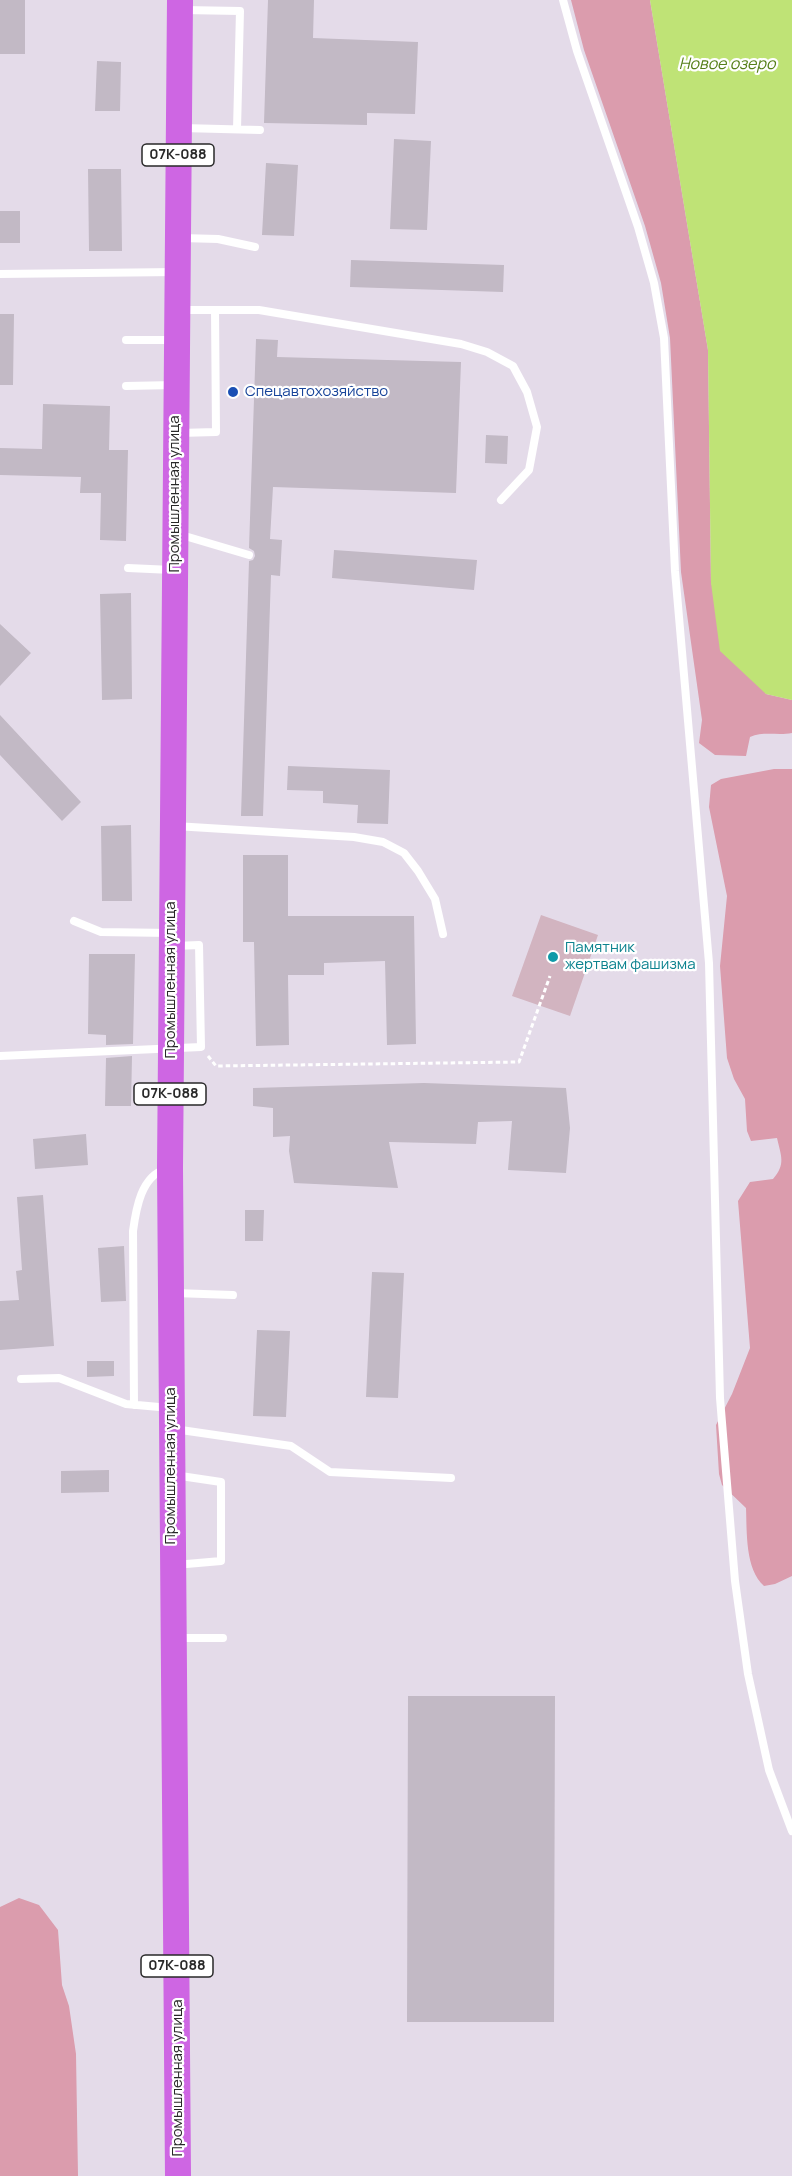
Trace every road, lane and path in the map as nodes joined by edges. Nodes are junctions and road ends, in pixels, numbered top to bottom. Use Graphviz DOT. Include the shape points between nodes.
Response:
graph roads {
  1 [pos="563,0"];
  2 [pos="180,5"];
  3 [pos="179,128"];
  4 [pos="237,129"];
  5 [pos="260,130"];
  6 [pos="177,238"];
  7 [pos="255,247"];
  8 [pos="177,272"];
  9 [pos="0,274"];
  10 [pos="176,310"];
  11 [pos="215,310"];
  12 [pos="126,340"];
  13 [pos="175,340"];
  14 [pos="126,386"];
  15 [pos="175,386"];
  16 [pos="175,433"];
  17 [pos="501,500"];
  18 [pos="175,533"];
  19 [pos="249,555"];
  20 [pos="128,568"];
  21 [pos="175,570"];
  22 [pos="172,826"];
  23 [pos="74,921"];
  24 [pos="443,934"];
  25 [pos="171,940"];
  26 [pos="550,976"];
  27 [pos="201,1047"];
  28 [pos="170,1048"];
  29 [pos="0,1056"];
  30 [pos="170,1168"];
  31 [pos="170,1293"];
  32 [pos="233,1295"];
  33 [pos="21,1379"];
  34 [pos="134,1405"];
  35 [pos="171,1418"];
  36 [pos="171,1474"];
  37 [pos="451,1478"];
  38 [pos="172,1565"];
  39 [pos="173,1638"];
  40 [pos="223,1638"];
  41 [pos="792,1831"];
  42 [pos="178,2176"];
  1 -- 41 [label="lane" via="638,227 664,338 675,571 709,963 720,1398 735,1581 748,1674 769,1770"];
  2 -- 3 [label="main road, Промышленная улица / 07К-088"];
  2 -- 4 [label="lane" via="240,11"];
  3 -- 4 [label="lane"];
  3 -- 6 [label="main road, Промышленная улица / 07К-088"];
  4 -- 5 [label="lane"];
  6 -- 7 [label="lane" via="218,239"];
  6 -- 8 [label="main road, Промышленная улица / 07К-088"];
  8 -- 9 [label="lane"];
  8 -- 10 [label="main road, Промышленная улица / 07К-088"];
  10 -- 11 [label="lane"];
  10 -- 13 [label="main road, Промышленная улица / 07К-088"];
  11 -- 16 [label="lane" via="216,432"];
  11 -- 17 [label="lane" via="259,310 461,344 513,366 527,392 537,427 529,470"];
  12 -- 13 [label="lane"];
  13 -- 15 [label="main road, Промышленная улица / 07К-088"];
  14 -- 15 [label="lane"];
  15 -- 16 [label="main road, Промышленная улица / 07К-088"];
  16 -- 18 [label="main road, Промышленная улица / 07К-088"];
  18 -- 19 [label="lane"];
  18 -- 21 [label="main road, Промышленная улица / 07К-088"];
  20 -- 21 [label="lane"];
  21 -- 22 [label="main road, Промышленная улица / 07К-088"];
  22 -- 24 [label="lane" via="383,842 404,853 418,871 435,899"];
  22 -- 25 [label="main road, Промышленная улица / 07К-088"];
  23 -- 25 [label="lane" via="101,932"];
  25 -- 27 [label="lane" via="199,945"];
  25 -- 28 [label="main road, Промышленная улица / 07К-088"];
  26 -- 27 [label="path" via="519,1062 216,1065"];
  27 -- 28 [label="lane"];
  28 -- 29 [label="lane"];
  28 -- 30 [label="main road, Промышленная улица / 07К-088"];
  30 -- 31 [label="main road, Промышленная улица / 07К-088"];
  30 -- 34 [label="lane" via="159,1171 145,1187 135,1214"];
  31 -- 32 [label="lane"];
  31 -- 35 [label="main road, Промышленная улица / 07К-088"];
  33 -- 34 [label="lane" via="59,1378"];
  34 -- 35 [label="lane"];
  35 -- 36 [label="main road, Промышленная улица / 07К-088"];
  35 -- 37 [label="lane" via="291,1446 330,1472"];
  36 -- 38 [label="main road, Промышленная улица / 07К-088"];
  36 -- 38 [label="lane" via="221,1482 221,1561"];
  38 -- 39 [label="main road, Промышленная улица / 07К-088"];
  39 -- 40 [label="lane"];
  39 -- 42 [label="main road, Промышленная улица / 07К-088"];
}
